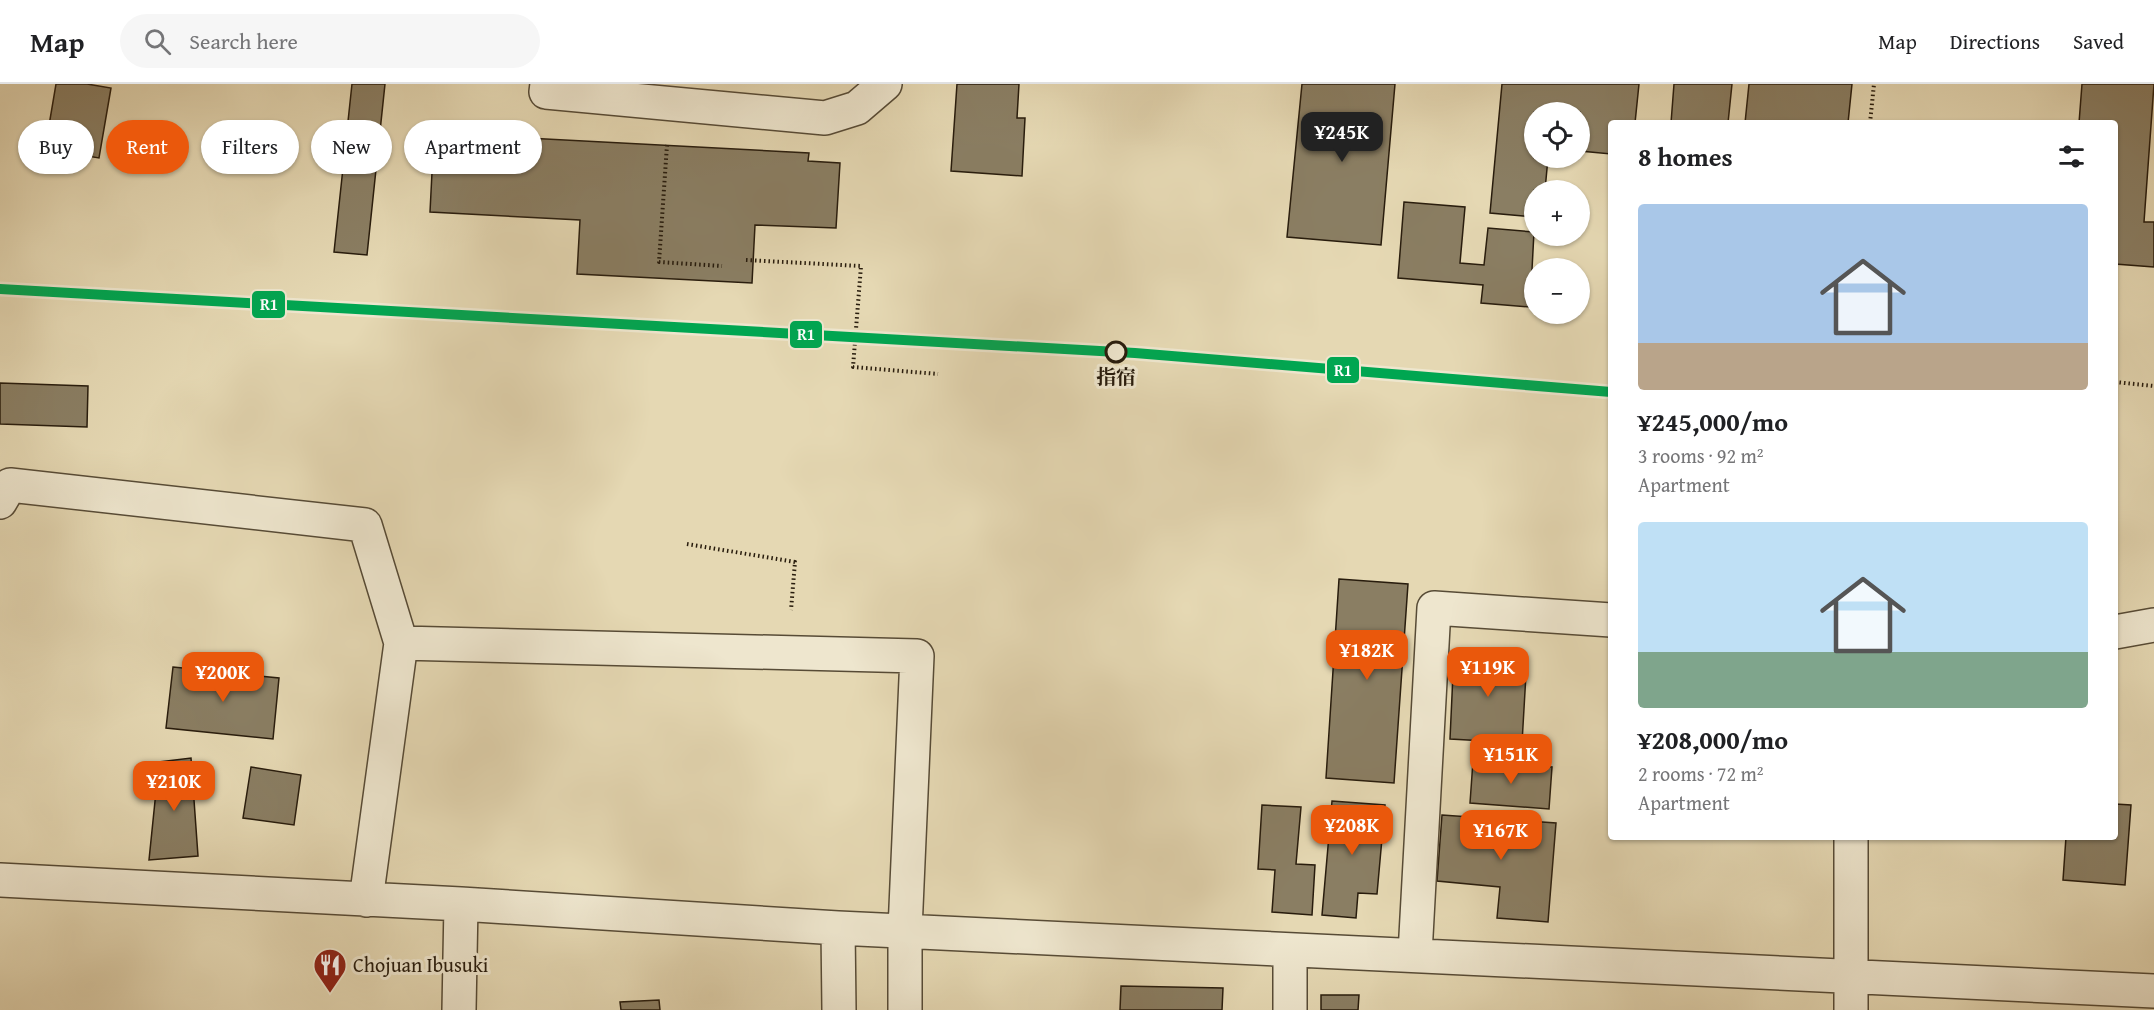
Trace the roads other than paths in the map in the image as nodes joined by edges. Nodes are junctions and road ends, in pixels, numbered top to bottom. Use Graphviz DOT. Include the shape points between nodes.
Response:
graph roads {
  1 [pos="547,84"];
  2 [pos="885,84"];
  3 [pos="0,502"];
  4 [pos="1608,620"];
  5 [pos="2154,625"];
  6 [pos="2118,631"];
  7 [pos="401,643"];
  8 [pos="1851,840"];
  9 [pos="0,880"];
  10 [pos="366,900"];
  11 [pos="461,904"];
  12 [pos="838,928"];
  13 [pos="905,930"];
  14 [pos="1290,951"];
  15 [pos="1415,954"];
  16 [pos="1851,976"];
  17 [pos="2154,991"];
  18 [pos="459,1010"];
  19 [pos="839,1010"];
  20 [pos="905,1010"];
  21 [pos="1290,1010"];
  22 [pos="1851,1010"];
  1 -- 2 [label="street" via="546,92 825,118 857,108"];
  3 -- 7 [label="street" via="10,485 365,525"];
  4 -- 15 [label="street" via="1434,608"];
  5 -- 6 [label="street"];
  7 -- 10 [label="street"];
  7 -- 13 [label="street" via="917,656"];
  8 -- 16 [label="street"];
  9 -- 10 [label="street"];
  10 -- 11 [label="street"];
  11 -- 12 [label="street"];
  11 -- 18 [label="street"];
  12 -- 13 [label="street"];
  12 -- 19 [label="street"];
  13 -- 14 [label="street"];
  13 -- 20 [label="street"];
  14 -- 15 [label="street"];
  14 -- 21 [label="street"];
  15 -- 16 [label="street"];
  16 -- 17 [label="street"];
  16 -- 22 [label="street"];
}
